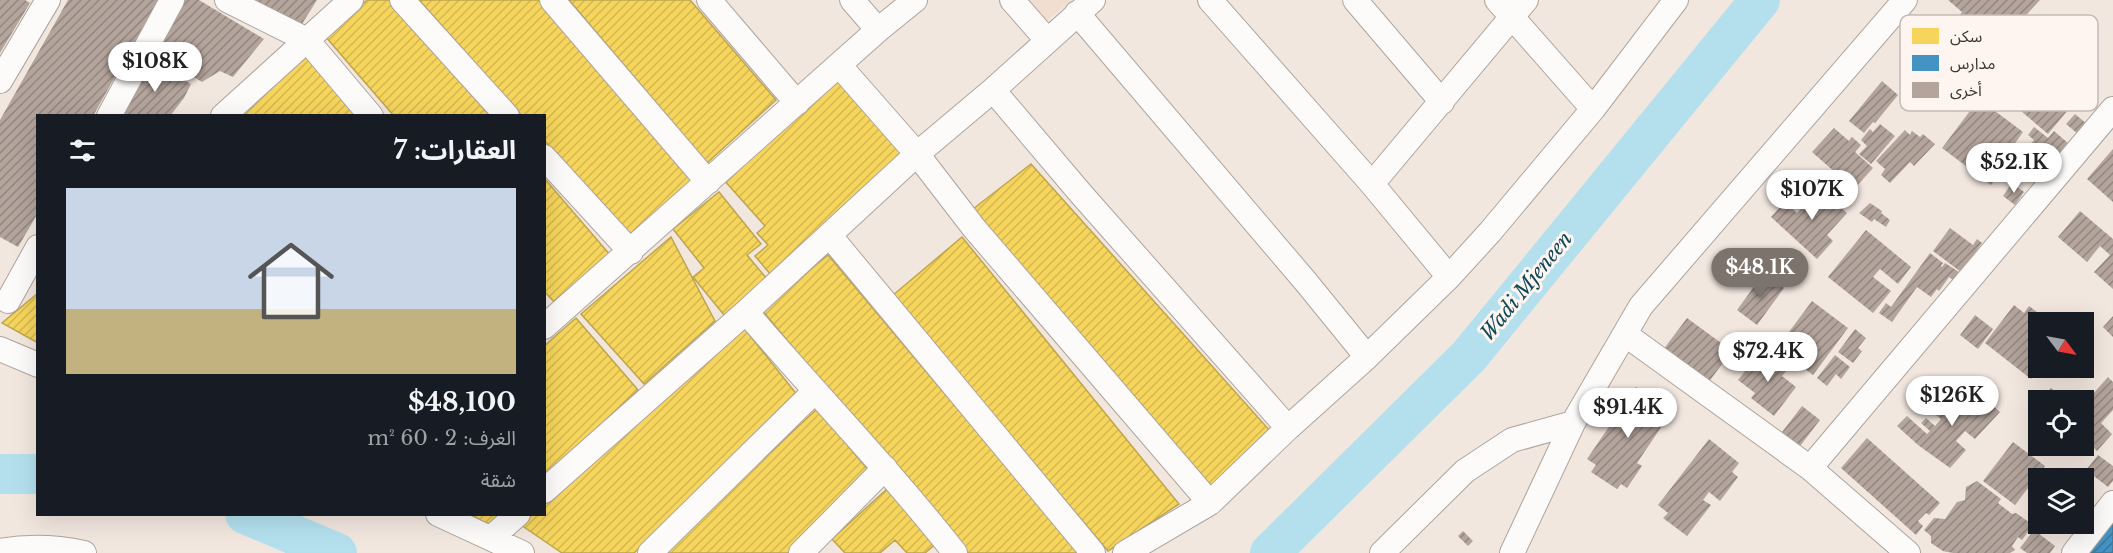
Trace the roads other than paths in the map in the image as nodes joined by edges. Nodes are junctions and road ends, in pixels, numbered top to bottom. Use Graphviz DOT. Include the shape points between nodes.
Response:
graph roads {
  1 [pos="48,0"];
  2 [pos="172,0"];
  3 [pos="227,0"];
  4 [pos="351,0"];
  5 [pos="402,0"];
  6 [pos="552,0"];
  7 [pos="709,0"];
  8 [pos="852,0"];
  9 [pos="915,0"];
  10 [pos="1012,0"];
  11 [pos="1210,0"];
  12 [pos="1355,0"];
  13 [pos="1676,0"];
  14 [pos="1905,0"];
  15 [pos="1512,6"];
  16 [pos="1085,7"];
  17 [pos="878,30"];
  18 [pos="307,40"];
  19 [pos="1047,40"];
  20 [pos="839,65"];
  21 [pos="2,74"];
  22 [pos="993,90"];
  23 [pos="1442,102"];
  24 [pos="797,103"];
  25 [pos="1593,109"];
  26 [pos="2113,109"];
  27 [pos="110,114"];
  28 [pos="225,114"];
  29 [pos="369,114"];
  30 [pos="505,114"];
  31 [pos="917,154"];
  32 [pos="546,159"];
  33 [pos="708,182"];
  34 [pos="1372,184"];
  35 [pos="830,236"];
  36 [pos="36,250"];
  37 [pos="631,252"];
  38 [pos="36,277"];
  39 [pos="1449,277"];
  40 [pos="4,304"];
  41 [pos="746,312"];
  42 [pos="546,324"];
  43 [pos="1626,335"];
  44 [pos="0,349"];
  45 [pos="1367,357"];
  46 [pos="36,364"];
  47 [pos="814,392"];
  48 [pos="1573,423"];
  49 [pos="1288,428"];
  50 [pos="885,468"];
  51 [pos="1810,468"];
  52 [pos="546,489"];
  53 [pos="1210,503"];
  54 [pos="2113,503"];
  55 [pos="442,516"];
  56 [pos="516,516"];
  57 [pos="491,538"];
  58 [pos="946,549"];
  59 [pos="12,550"];
  60 [pos="84,553"];
  61 [pos="522,553"];
  62 [pos="650,553"];
  63 [pos="801,553"];
  64 [pos="1093,553"];
  65 [pos="1125,553"];
  66 [pos="1382,553"];
  67 [pos="1512,553"];
  68 [pos="1908,553"];
  69 [pos="2074,553"];
  1 -- 21 [label="street"];
  2 -- 27 [label="street"];
  3 -- 18 [label="street"];
  4 -- 18 [label="street"];
  5 -- 30 [label="street"];
  6 -- 33 [label="street"];
  7 -- 24 [label="street"];
  8 -- 17 [label="street"];
  9 -- 17 [label="street"];
  10 -- 19 [label="street"];
  11 -- 34 [label="street"];
  12 -- 23 [label="street"];
  13 -- 25 [label="street"];
  14 -- 43 [label="street" via="1641,306"];
  15 -- 23 [label="street"];
  15 -- 25 [label="street"];
  16 -- 19 [label="street"];
  16 -- 45 [label="street"];
  17 -- 20 [label="street"];
  18 -- 28 [label="street"];
  18 -- 29 [label="street"];
  19 -- 22 [label="street"];
  20 -- 24 [label="street"];
  20 -- 31 [label="street"];
  22 -- 31 [label="street"];
  22 -- 49 [label="street"];
  23 -- 34 [label="street"];
  24 -- 33 [label="street"];
  25 -- 39 [label="street"];
  26 -- 51 [label="street"];
  31 -- 35 [label="street"];
  31 -- 53 [label="street" via="974,228"];
  32 -- 37 [label="street"];
  33 -- 37 [label="street"];
  34 -- 39 [label="street"];
  35 -- 41 [label="street"];
  35 -- 64 [label="street"];
  36 -- 40 [label="street"];
  37 -- 42 [label="street"];
  38 -- 40 [label="street"];
  39 -- 45 [label="street"];
  41 -- 47 [label="street"];
  41 -- 52 [label="street"];
  43 -- 48 [label="street"];
  43 -- 51 [label="street"];
  44 -- 46 [label="street"];
  45 -- 49 [label="street"];
  47 -- 50 [label="street"];
  47 -- 62 [label="street"];
  48 -- 66 [label="street" via="1512,441 1465,471"];
  48 -- 67 [label="street"];
  49 -- 53 [label="street"];
  50 -- 58 [label="street"];
  50 -- 63 [label="street"];
  51 -- 68 [label="street"];
  53 -- 65 [label="street"];
  54 -- 69 [label="street"];
  55 -- 57 [label="street"];
  56 -- 57 [label="street"];
  57 -- 61 [label="street"];
  59 -- 60 [label="street" via="67,549"];
}
